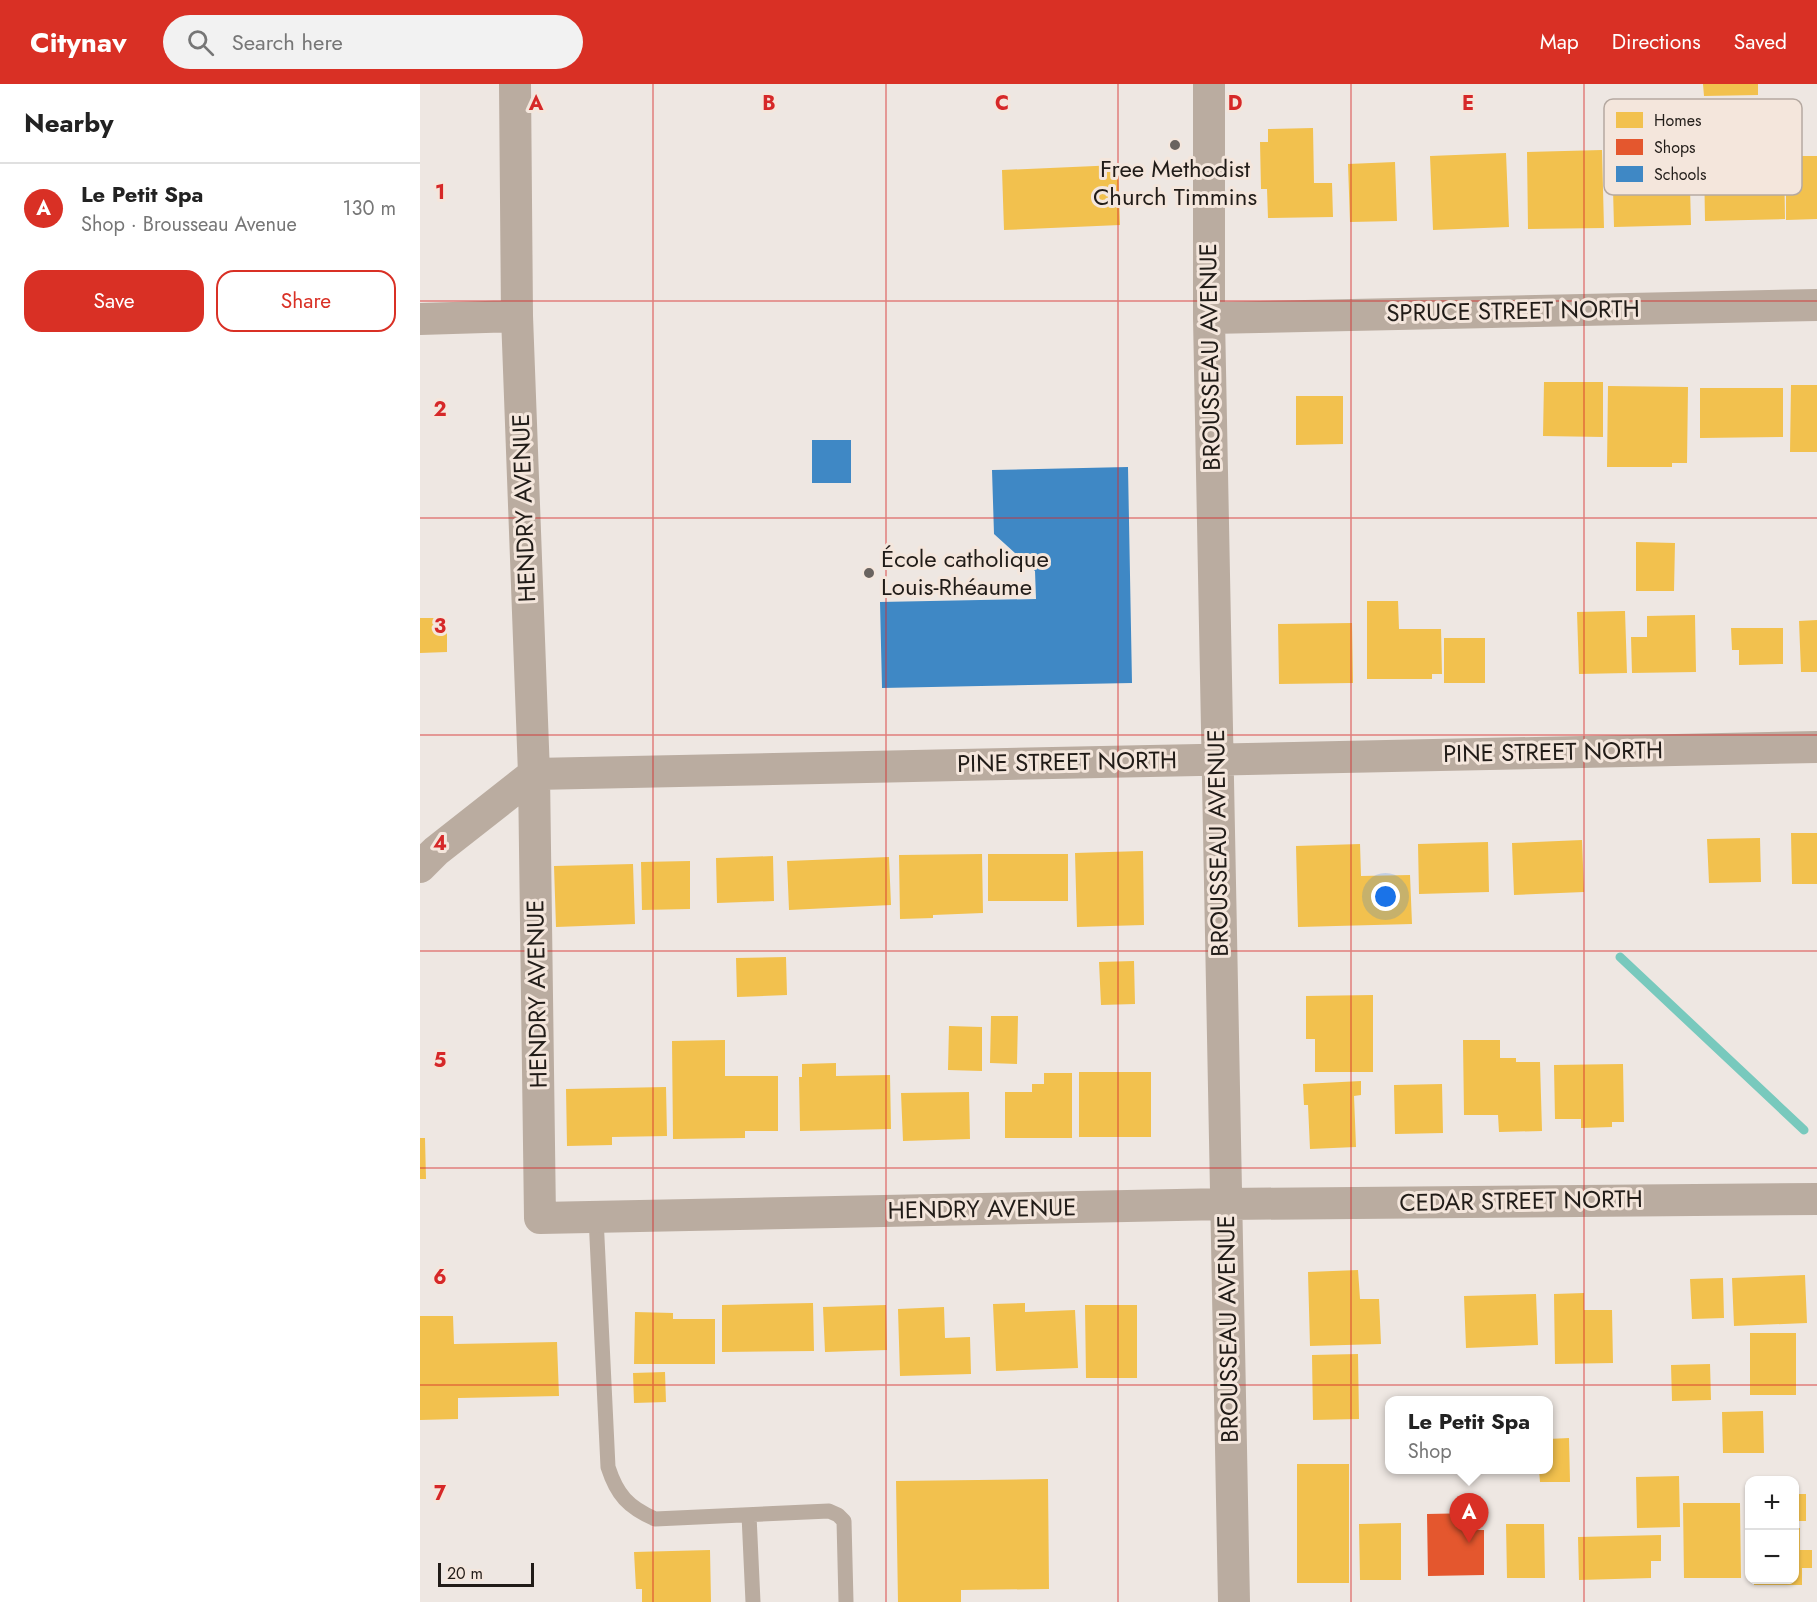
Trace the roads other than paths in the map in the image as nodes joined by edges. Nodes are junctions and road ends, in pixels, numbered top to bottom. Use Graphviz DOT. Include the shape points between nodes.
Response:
graph roads {
  1 [pos="514,84"];
  2 [pos="1209,84"];
  3 [pos="1817,305"];
  4 [pos="517,316"];
  5 [pos="1209,318"];
  6 [pos="420,319"];
  7 [pos="1817,747"];
  8 [pos="1217,758"];
  9 [pos="534,774"];
  10 [pos="425,851"];
  11 [pos="1817,1199"];
  12 [pos="1226,1204"];
  13 [pos="596,1217"];
  14 [pos="749,1515"];
  15 [pos="753,1602"];
  16 [pos="846,1602"];
  17 [pos="1234,1602"];
  1 -- 4 [label="street, HENDRY AVENUE"];
  2 -- 5 [label="street, BROUSSEAU AVENUE"];
  3 -- 5 [label="street, SPRUCE STREET NORTH"];
  4 -- 6 [label="street"];
  4 -- 9 [label="street, HENDRY AVENUE"];
  5 -- 8 [label="street, BROUSSEAU AVENUE"];
  7 -- 8 [label="street, PINE STREET NORTH"];
  8 -- 9 [label="street, PINE STREET NORTH"];
  8 -- 12 [label="street, BROUSSEAU AVENUE"];
  9 -- 10 [label="street"];
  9 -- 13 [label="street, HENDRY AVENUE" via="540,1218"];
  11 -- 12 [label="street, CEDAR STREET NORTH"];
  12 -- 13 [label="street, HENDRY AVENUE"];
  12 -- 17 [label="street, BROUSSEAU AVENUE"];
  13 -- 14 [label="lane" via="608,1467 613,1482 623,1499 655,1519"];
  14 -- 15 [label="lane"];
  14 -- 16 [label="lane" via="829,1511 838,1515 844,1521"];
}
